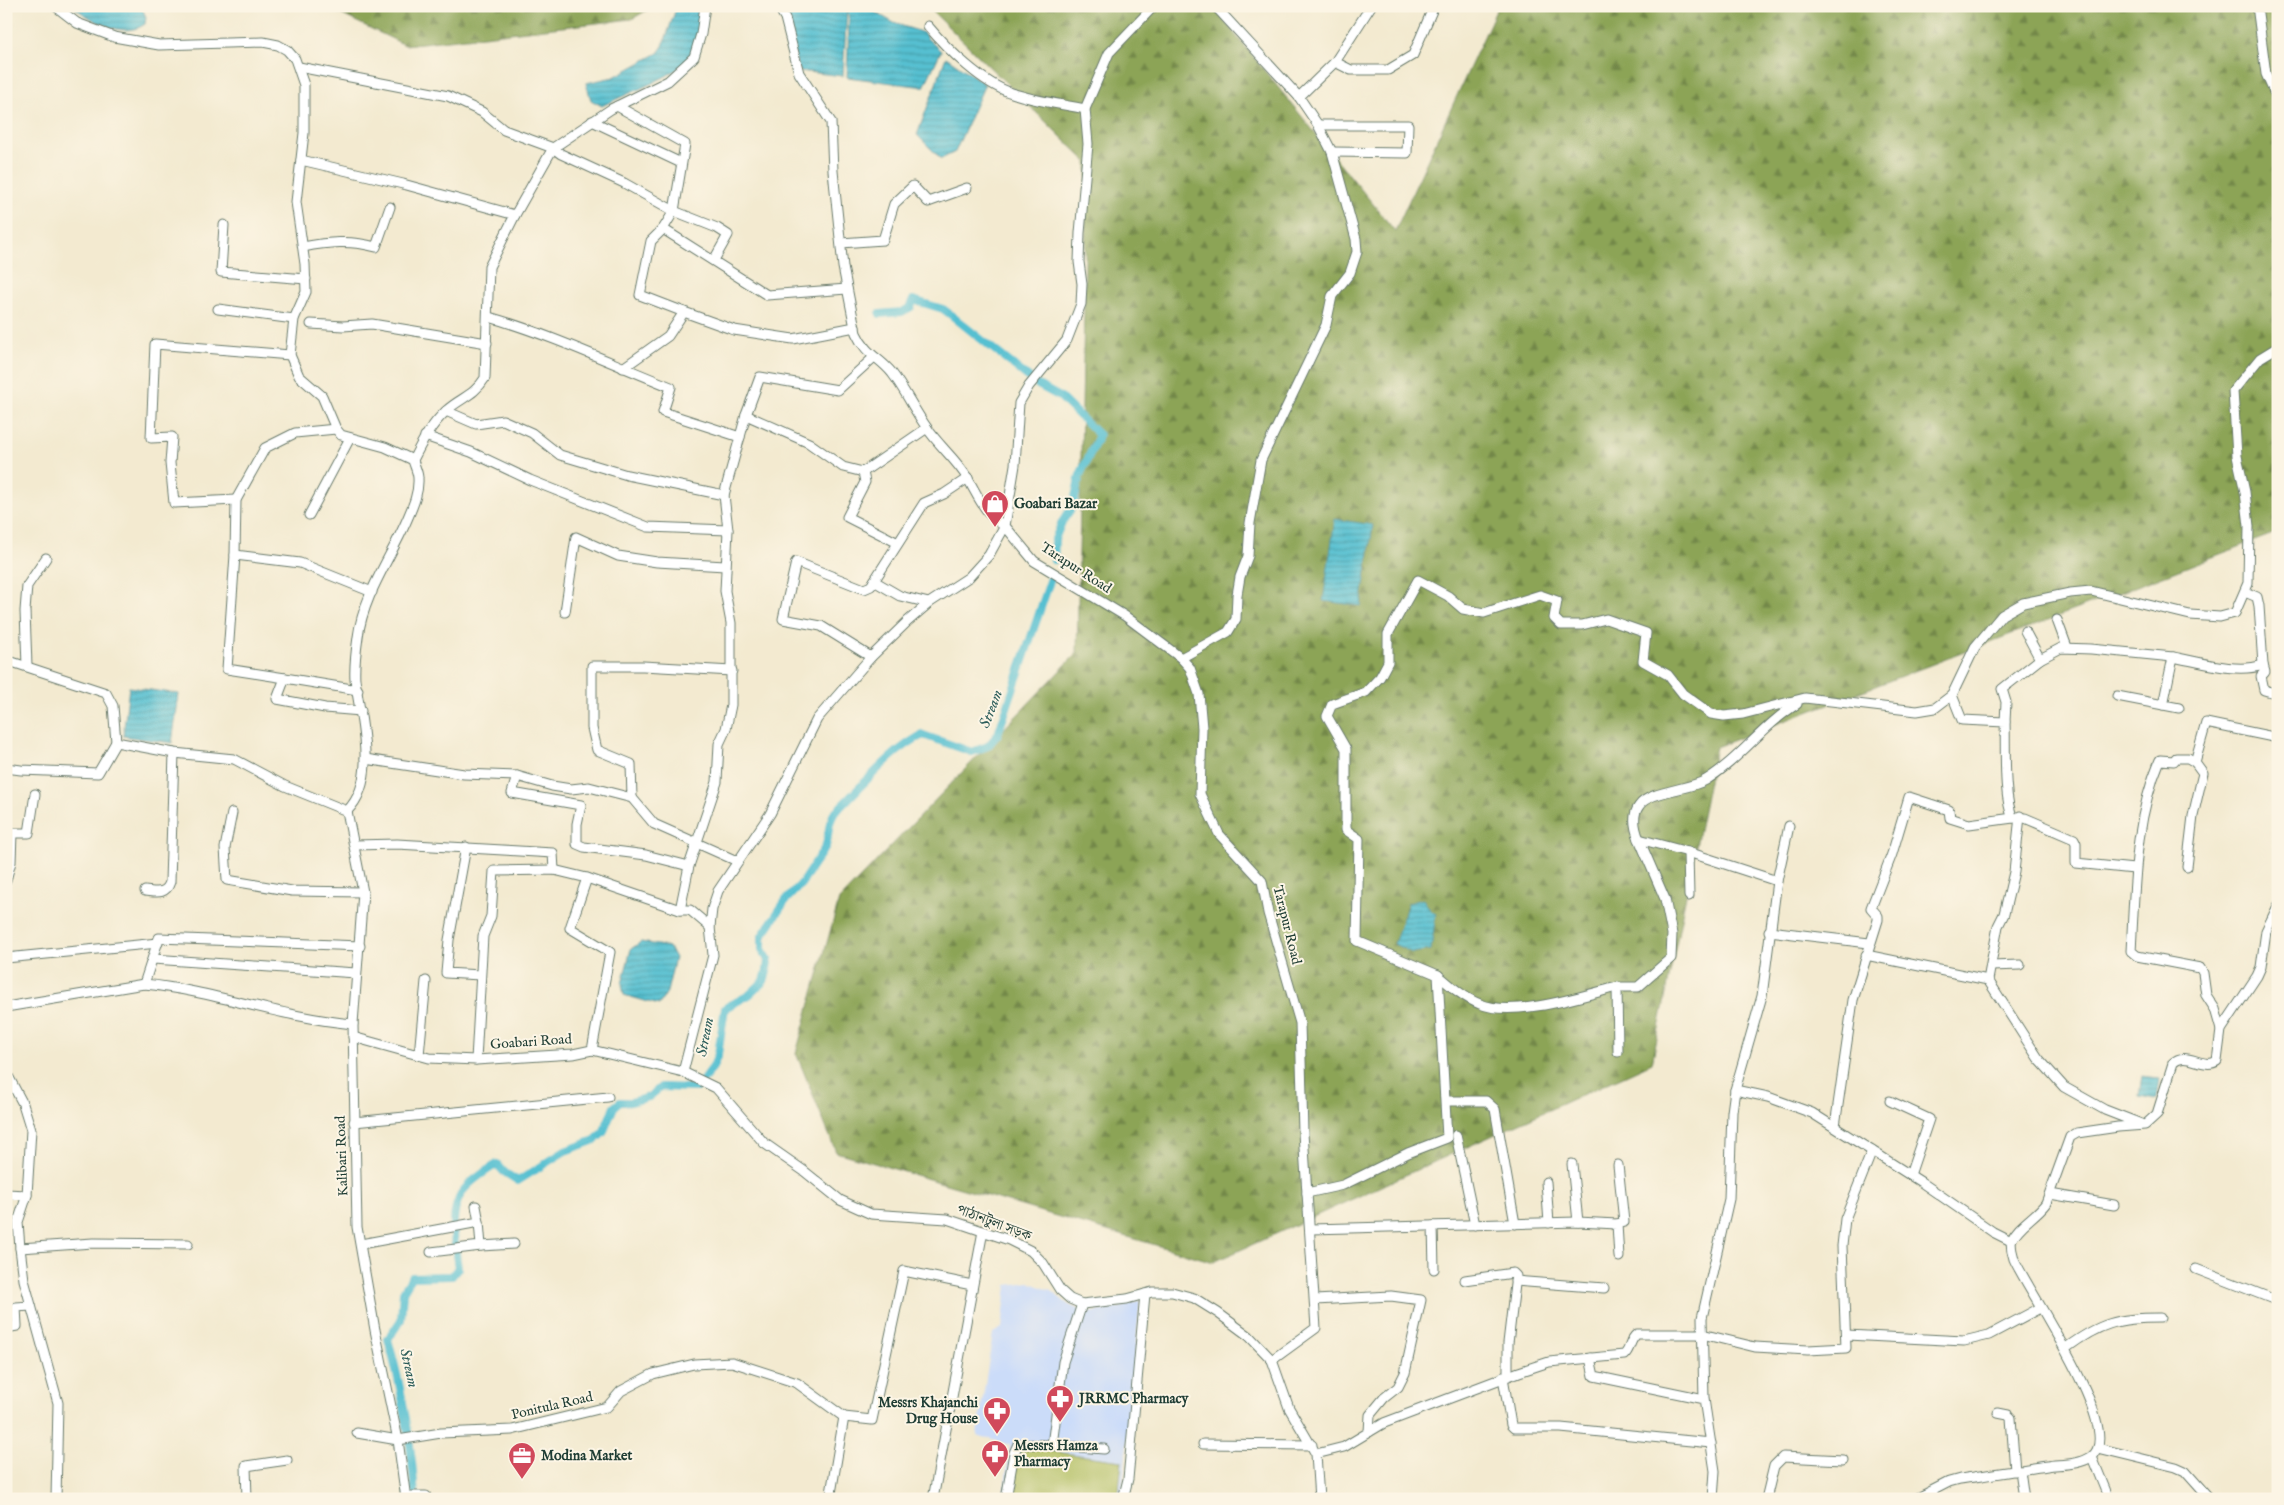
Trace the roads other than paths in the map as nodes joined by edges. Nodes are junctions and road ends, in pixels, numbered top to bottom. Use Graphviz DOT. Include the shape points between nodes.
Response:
graph roads {
  1 [pos="55,6"];
  2 [pos="706,6"];
  3 [pos="778,6"];
  4 [pos="1154,6"];
  5 [pos="1215,6"];
  6 [pos="1371,6"];
  7 [pos="1434,6"];
  8 [pos="2256,6"];
  9 [pos="928,26"];
  10 [pos="1334,62"];
  11 [pos="299,66"];
  12 [pos="1299,97"];
  13 [pos="2278,101"];
  14 [pos="617,106"];
  15 [pos="1085,109"];
  16 [pos="592,121"];
  17 [pos="1318,125"];
  18 [pos="553,148"];
  19 [pos="1332,152"];
  20 [pos="301,160"];
  21 [pos="681,163"];
  22 [pos="967,188"];
  23 [pos="390,207"];
  24 [pos="674,211"];
  25 [pos="515,215"];
  26 [pos="224,225"];
  27 [pos="663,229"];
  28 [pos="841,243"];
  29 [pos="303,247"];
  30 [pos="714,260"];
  31 [pos="306,279"];
  32 [pos="847,289"];
  33 [pos="218,309"];
  34 [pos="684,312"];
  35 [pos="488,316"];
  36 [pos="294,319"];
  37 [pos="312,324"];
  38 [pos="854,327"];
  39 [pos="487,343"];
  40 [pos="2278,347"];
  41 [pos="290,355"];
  42 [pos="873,358"];
  43 [pos="623,368"];
  44 [pos="446,411"];
  45 [pos="746,415"];
  46 [pos="927,428"];
  47 [pos="336,429"];
  48 [pos="425,436"];
  49 [pos="740,437"];
  50 [pos="350,438"];
  51 [pos="413,460"];
  52 [pos="863,472"];
  53 [pos="968,478"];
  54 [pos="724,496"];
  55 [pos="236,500"];
  56 [pos="309,515"];
  57 [pos="1005,526"];
  58 [pos="728,530"];
  59 [pos="898,543"];
  60 [pos="235,555"];
  61 [pos="46,558"];
  62 [pos="725,566"];
  63 [pos="874,581"];
  64 [pos="372,592"];
  65 [pos="2245,592"];
  66 [pos="930,603"];
  67 [pos="565,612"];
  68 [pos="2057,620"];
  69 [pos="2025,631"];
  70 [pos="2066,648"];
  71 [pos="2173,657"];
  72 [pos="871,658"];
  73 [pos="1181,658"];
  74 [pos="2040,659"];
  75 [pos="6,660"];
  76 [pos="2263,665"];
  77 [pos="27,666"];
  78 [pos="732,671"];
  79 [pos="285,678"];
  80 [pos="358,690"];
  81 [pos="2278,694"];
  82 [pos="1952,695"];
  83 [pos="2117,696"];
  84 [pos="1805,698"];
  85 [pos="2163,705"];
  86 [pos="2179,708"];
  87 [pos="362,711"];
  88 [pos="2005,722"];
  89 [pos="2278,738"];
  90 [pos="116,742"];
  91 [pos="174,753"];
  92 [pos="366,759"];
  93 [pos="2195,762"];
  94 [pos="6,768"];
  95 [pos="517,776"];
  96 [pos="35,794"];
  97 [pos="632,798"];
  98 [pos="346,811"];
  99 [pos="232,813"];
  100 [pos="2016,817"];
  101 [pos="1789,826"];
  102 [pos="1639,839"];
  103 [pos="698,843"];
  104 [pos="355,845"];
  105 [pos="466,847"];
  106 [pos="1688,852"];
  107 [pos="737,861"];
  108 [pos="689,866"];
  109 [pos="2187,867"];
  110 [pos="2134,869"];
  111 [pos="554,870"];
  112 [pos="587,878"];
  113 [pos="6,880"];
  114 [pos="1777,881"];
  115 [pos="144,891"];
  116 [pos="363,892"];
  117 [pos="1689,896"];
  118 [pos="2278,906"];
  119 [pos="680,910"];
  120 [pos="710,927"];
  121 [pos="1769,931"];
  122 [pos="1870,943"];
  123 [pos="158,944"];
  124 [pos="360,946"];
  125 [pos="1866,954"];
  126 [pos="6,958"];
  127 [pos="153,959"];
  128 [pos="2020,965"];
  129 [pos="1991,966"];
  130 [pos="356,974"];
  131 [pos="480,975"];
  132 [pos="1438,975"];
  133 [pos="1988,980"];
  134 [pos="426,981"];
  135 [pos="144,984"];
  136 [pos="1617,987"];
  137 [pos="6,1007"];
  138 [pos="353,1024"];
  139 [pos="2221,1030"];
  140 [pos="353,1037"];
  141 [pos="592,1050"];
  142 [pos="1618,1052"];
  143 [pos="418,1055"];
  144 [pos="476,1060"];
  145 [pos="6,1072"];
  146 [pos="683,1072"];
  147 [pos="708,1083"];
  148 [pos="1735,1090"];
  149 [pos="608,1097"];
  150 [pos="1446,1101"];
  151 [pos="1890,1101"];
  152 [pos="354,1122"];
  153 [pos="2145,1125"];
  154 [pos="1835,1126"];
  155 [pos="1456,1135"];
  156 [pos="1872,1151"];
  157 [pos="1572,1164"];
  158 [pos="1618,1165"];
  159 [pos="1910,1175"];
  160 [pos="1546,1182"];
  161 [pos="1307,1193"];
  162 [pos="6,1194"];
  163 [pos="2050,1194"];
  164 [pos="27,1195"];
  165 [pos="2114,1204"];
  166 [pos="476,1206"];
  167 [pos="479,1222"];
  168 [pos="1578,1222"];
  169 [pos="1549,1223"];
  170 [pos="1515,1224"];
  171 [pos="1617,1224"];
  172 [pos="1476,1225"];
  173 [pos="1433,1226"];
  174 [pos="1311,1229"];
  175 [pos="983,1231"];
  176 [pos="2011,1241"];
  177 [pos="188,1244"];
  178 [pos="361,1244"];
  179 [pos="514,1244"];
  180 [pos="481,1246"];
  181 [pos="20,1248"];
  182 [pos="431,1252"];
  183 [pos="1619,1257"];
  184 [pos="1434,1269"];
  185 [pos="2196,1269"];
  186 [pos="1465,1280"];
  187 [pos="1516,1281"];
  188 [pos="972,1285"];
  189 [pos="1604,1288"];
  190 [pos="1145,1294"];
  191 [pos="1315,1300"];
  192 [pos="2278,1300"];
  193 [pos="1082,1304"];
  194 [pos="31,1306"];
  195 [pos="2040,1308"];
  196 [pos="2160,1318"];
  197 [pos="6,1328"];
  198 [pos="1702,1334"];
  199 [pos="1847,1335"];
  200 [pos="2066,1348"];
  201 [pos="1590,1358"];
  202 [pos="1272,1360"];
  203 [pos="1506,1376"];
  204 [pos="1704,1399"];
  205 [pos="1998,1413"];
  206 [pos="844,1417"];
  207 [pos="1370,1432"];
  208 [pos="357,1434"];
  209 [pos="398,1440"];
  210 [pos="1203,1444"];
  211 [pos="1711,1444"];
  212 [pos="1052,1445"];
  213 [pos="2098,1448"];
  214 [pos="1104,1449"];
  215 [pos="1314,1450"];
  216 [pos="2092,1457"];
  217 [pos="287,1460"];
  218 [pos="1843,1460"];
  219 [pos="2018,1470"];
  220 [pos="426,1496"];
  221 [pos="406,1497"];
  222 [pos="56,1499"];
  223 [pos="247,1499"];
  224 [pos="830,1499"];
  225 [pos="933,1499"];
  226 [pos="1006,1499"];
  227 [pos="1123,1499"];
  228 [pos="1319,1499"];
  229 [pos="1713,1499"];
  230 [pos="1766,1499"];
  231 [pos="1916,1499"];
  232 [pos="2024,1499"];
  233 [pos="2110,1499"];
  234 [pos="2210,1499"];
  1 -- 11 [label="street" via="77,23 114,37 159,45 249,41 278,45 287,50"];
  2 -- 14 [label="street" via="694,57 668,81"];
  3 -- 28 [label="street, Tarapur Road" via="785,18 799,73 831,122"];
  4 -- 15 [label="street" via="1108,54"];
  5 -- 12 [label="street"];
  6 -- 10 [label="street"];
  7 -- 10 [label="street" via="1413,55 1388,70 1352,70"];
  8 -- 13 [label="street" via="2266,74"];
  9 -- 15 [label="street" via="946,48 994,84 1012,93"];
  10 -- 12 [label="street"];
  11 -- 18 [label="street" via="448,96 482,112 504,130"];
  11 -- 20 [label="street" via="304,85"];
  12 -- 17 [label="street"];
  14 -- 16 [label="street"];
  14 -- 21 [label="street" via="685,144"];
  15 -- 57 [label="street" via="1088,144 1080,233 1081,304 1068,340 1018,403 1015,465"];
  16 -- 18 [label="street"];
  16 -- 21 [label="street"];
  17 -- 19 [label="street"];
  17 -- 19 [label="street" via="1408,126 1407,153"];
  18 -- 24 [label="street"];
  18 -- 25 [label="street"];
  19 -- 73 [label="street" via="1356,239 1356,255 1350,273 1332,296 1326,325 1261,460 1248,556 1237,595 1236,619 1228,632"];
  20 -- 25 [label="street"];
  20 -- 29 [label="street" via="296,202"];
  21 -- 24 [label="street"];
  22 -- 28 [label="street" via="928,202 913,186 894,204 883,240"];
  23 -- 29 [label="street" via="376,247 329,242"];
  24 -- 27 [label="street"];
  24 -- 30 [label="street" via="728,235"];
  25 -- 35 [label="street" via="489,267"];
  26 -- 31 [label="street" via="221,272"];
  27 -- 30 [label="street"];
  27 -- 34 [label="street" via="651,241 640,295"];
  28 -- 32 [label="street, Tarapur Road"];
  29 -- 31 [label="street"];
  30 -- 32 [label="street" via="768,295"];
  31 -- 36 [label="street" via="306,292"];
  32 -- 38 [label="street, Tarapur Road"];
  33 -- 36 [label="street"];
  34 -- 38 [label="street" via="734,330 793,339"];
  34 -- 43 [label="street" via="668,336"];
  35 -- 39 [label="street"];
  35 -- 43 [label="street" via="564,342"];
  36 -- 41 [label="street"];
  37 -- 39 [label="street" via="372,324"];
  38 -- 42 [label="street, Tarapur Road" via="860,343"];
  39 -- 44 [label="street" via="485,378 477,390"];
  40 -- 65 [label="street" via="2260,358 2233,391 2237,456 2246,492 2249,526"];
  41 -- 47 [label="street" via="299,376 322,396"];
  41 -- 55 [label="street" via="155,344 151,438 172,437 170,463 174,503"];
  42 -- 45 [label="street" via="838,390 760,377"];
  42 -- 46 [label="street, Tarapur Road" via="890,371"];
  43 -- 49 [label="street" via="671,387 664,412"];
  44 -- 48 [label="street"];
  44 -- 54 [label="street" via="476,424 503,420 532,433 560,455 627,475"];
  45 -- 49 [label="street"];
  45 -- 52 [label="street" via="808,443 843,467"];
  46 -- 52 [label="street"];
  46 -- 53 [label="street, Tarapur Road"];
  47 -- 50 [label="street"];
  47 -- 55 [label="street" via="295,433 265,448"];
  48 -- 51 [label="street"];
  48 -- 58 [label="street" via="471,452 530,480 648,527"];
  49 -- 54 [label="street"];
  50 -- 51 [label="street" via="385,447"];
  50 -- 56 [label="street"];
  51 -- 64 [label="street" via="418,477 416,496"];
  52 -- 59 [label="street" via="865,482 847,517"];
  53 -- 57 [label="street, Tarapur Road" via="977,498 995,520"];
  53 -- 59 [label="street" via="944,494 924,502"];
  54 -- 58 [label="street"];
  55 -- 60 [label="street"];
  57 -- 66 [label="street" via="989,555 969,578"];
  57 -- 73 [label="street, Tarapur Road" via="1034,560 1125,616"];
  58 -- 62 [label="street"];
  59 -- 63 [label="street"];
  60 -- 64 [label="street" via="300,563"];
  60 -- 79 [label="street" via="227,669"];
  61 -- 77 [label="street" via="27,586"];
  62 -- 67 [label="street" via="618,556 576,537"];
  62 -- 78 [label="street"];
  63 -- 66 [label="street" via="900,596"];
  63 -- 72 [label="street" via="864,589 796,562 783,619 821,626"];
  64 -- 80 [label="street" via="358,635 355,679"];
  65 -- 76 [label="street" via="2256,597 2259,606"];
  65 -- 82 [label="street" via="2235,613 2220,617 2190,615 2091,591 2023,603 2002,614 1975,647"];
  66 -- 72 [label="street"];
  68 -- 70 [label="street"];
  69 -- 74 [label="street"];
  70 -- 71 [label="street"];
  70 -- 74 [label="street"];
  71 -- 76 [label="street" via="2231,667 2256,668"];
  71 -- 85 [label="street"];
  72 -- 107 [label="street" via="817,719 770,814"];
  73 -- 161 [label="street, Tarapur Road" via="1190,668 1199,694 1202,728 1200,794 1219,834 1262,882 1300,1023"];
  74 -- 88 [label="street" via="2002,689 2006,702"];
  75 -- 77 [label="street"];
  76 -- 81 [label="street" via="2264,690"];
  77 -- 90 [label="street" via="106,693 113,706"];
  78 -- 97 [label="street" via="592,666 592,728 597,750 632,764"];
  78 -- 103 [label="street" via="731,705 719,744 717,782"];
  79 -- 80 [label="street"];
  79 -- 87 [label="street" via="276,699"];
  80 -- 87 [label="street"];
  82 -- 84 [label="street" via="1935,708 1917,710"];
  82 -- 88 [label="street" via="1962,720"];
  83 -- 85 [label="street"];
  84 -- 102 [label="street" via="1779,716 1748,748 1706,780 1643,801 1635,814"];
  84 -- 132 [label="street" via="1742,714 1711,714 1683,694 1668,675 1643,661 1646,633 1606,619 1561,625 1554,618 1557,601 1540,595 1484,613 1464,609 1418,580 1388,634 1388,662 1380,677 1366,692 1332,704 1327,716 1346,749 1346,830 1359,839 1357,941"];
  85 -- 86 [label="street"];
  87 -- 92 [label="street"];
  88 -- 100 [label="street" via="2010,811"];
  89 -- 93 [label="street" via="2206,723"];
  90 -- 91 [label="street"];
  90 -- 94 [label="street" via="98,773"];
  91 -- 98 [label="street" via="234,760 285,786"];
  91 -- 115 [label="street" via="170,882 164,892"];
  92 -- 95 [label="street" via="464,774"];
  92 -- 98 [label="street" via="364,777 354,804"];
  93 -- 109 [label="street" via="2203,772 2193,816"];
  93 -- 110 [label="street" via="2188,758 2160,760 2145,802"];
  95 -- 97 [label="street" via="552,786 589,787"];
  95 -- 108 [label="street" via="512,793 581,805 577,844"];
  96 -- 113 [label="street" via="29,833 12,832"];
  97 -- 103 [label="street" via="654,824"];
  98 -- 104 [label="street, Kalibari Road"];
  99 -- 116 [label="street" via="225,848 227,880 292,891"];
  100 -- 110 [label="street" via="2074,839 2076,863"];
  100 -- 122 [label="street" via="1969,824 1950,818 1949,810 1909,797 1871,908 1878,920"];
  100 -- 129 [label="street" via="2014,872 1998,926"];
  101 -- 114 [label="street"];
  102 -- 106 [label="street"];
  102 -- 136 [label="street" via="1665,899 1672,934 1671,958 1638,987"];
  103 -- 107 [label="street"];
  103 -- 108 [label="street"];
  104 -- 105 [label="street"];
  104 -- 116 [label="street, Kalibari Road"];
  105 -- 111 [label="street" via="553,853"];
  105 -- 131 [label="street" via="448,940 446,973"];
  106 -- 114 [label="street"];
  106 -- 117 [label="street"];
  107 -- 120 [label="street" via="718,891"];
  108 -- 119 [label="street"];
  110 -- 139 [label="street" via="2131,951 2137,956 2200,968 2206,995 2215,1009"];
  111 -- 112 [label="street"];
  111 -- 131 [label="street" via="494,871 491,916 483,936"];
  112 -- 119 [label="street"];
  112 -- 141 [label="street" via="570,928 610,952"];
  114 -- 121 [label="street"];
  116 -- 124 [label="street, Kalibari Road"];
  118 -- 139 [label="street" via="2266,931 2257,976"];
  119 -- 120 [label="street" via="690,910"];
  120 -- 146 [label="street" via="713,955"];
  121 -- 122 [label="street"];
  121 -- 148 [label="street" via="1762,996"];
  122 -- 125 [label="street"];
  123 -- 124 [label="street" via="159,938"];
  123 -- 126 [label="street"];
  123 -- 127 [label="street"];
  124 -- 130 [label="street, Kalibari Road"];
  125 -- 133 [label="street"];
  125 -- 154 [label="street" via="1853,1000"];
  127 -- 130 [label="street"];
  127 -- 135 [label="street"];
  128 -- 129 [label="street"];
  129 -- 133 [label="street"];
  130 -- 138 [label="street, Kalibari Road"];
  131 -- 144 [label="street"];
  132 -- 136 [label="street" via="1471,1000 1504,1008 1552,1003"];
  132 -- 150 [label="street"];
  133 -- 153 [label="street" via="2038,1058 2064,1086 2105,1110"];
  134 -- 143 [label="street"];
  135 -- 137 [label="street"];
  135 -- 138 [label="street" via="250,1003 300,1017"];
  136 -- 142 [label="street"];
  138 -- 140 [label="street, Kalibari Road"];
  139 -- 153 [label="street" via="2217,1061 2213,1064 2184,1058 2173,1063 2157,1114"];
  140 -- 143 [label="street, Goabari Road"];
  140 -- 152 [label="street, Kalibari Road"];
  141 -- 144 [label="street, Goabari Road"];
  141 -- 146 [label="street, Goabari Road"];
  143 -- 144 [label="street, Goabari Road"];
  145 -- 164 [label="street" via="23,1104 31,1130"];
  146 -- 147 [label="street, Goabari Road"];
  147 -- 175 [label="street, পাঠানটুলা সড়ক" via="764,1143 840,1200 871,1214 947,1219"];
  148 -- 154 [label="street" via="1768,1097 1812,1113"];
  148 -- 198 [label="street" via="1729,1199 1702,1318"];
  149 -- 152 [label="street"];
  150 -- 161 [label="street" via="1447,1138 1343,1185"];
  150 -- 170 [label="street" via="1486,1101 1495,1109"];
  151 -- 159 [label="street" via="1929,1119"];
  152 -- 178 [label="street, Kalibari Road" via="357,1227"];
  153 -- 163 [label="street" via="2077,1133 2070,1137"];
  154 -- 156 [label="street"];
  155 -- 172 [label="street"];
  156 -- 159 [label="street"];
  156 -- 199 [label="street" via="1845,1219 1842,1271"];
  157 -- 168 [label="street"];
  158 -- 171 [label="street" via="1624,1222"];
  159 -- 176 [label="street"];
  160 -- 169 [label="street"];
  161 -- 174 [label="street, Tarapur Road"];
  162 -- 164 [label="street"];
  163 -- 165 [label="street"];
  163 -- 176 [label="street" via="2041,1211"];
  164 -- 181 [label="street" via="18,1222"];
  166 -- 167 [label="street"];
  167 -- 178 [label="street"];
  167 -- 180 [label="street"];
  168 -- 169 [label="street"];
  168 -- 171 [label="street"];
  169 -- 170 [label="street"];
  170 -- 172 [label="street"];
  171 -- 183 [label="street"];
  172 -- 173 [label="street"];
  173 -- 174 [label="street"];
  173 -- 184 [label="street"];
  174 -- 191 [label="street, Tarapur Road"];
  175 -- 188 [label="street"];
  175 -- 193 [label="street, পাঠানটুলা সড়ক" via="1032,1251 1060,1290"];
  176 -- 195 [label="street" via="2014,1259"];
  177 -- 181 [label="street" via="93,1243"];
  178 -- 209 [label="street, Kalibari Road" via="374,1330"];
  179 -- 180 [label="street"];
  180 -- 182 [label="street"];
  181 -- 194 [label="street"];
  185 -- 192 [label="street"];
  186 -- 187 [label="street" via="1513,1273"];
  187 -- 189 [label="street"];
  187 -- 203 [label="street"];
  188 -- 206 [label="street" via="904,1271 872,1420"];
  188 -- 225 [label="street"];
  190 -- 193 [label="street" via="1106,1303"];
  190 -- 202 [label="street" via="1172,1292 1194,1298 1249,1336"];
  190 -- 227 [label="street" via="1128,1480"];
  191 -- 202 [label="street, Tarapur Road" via="1316,1328"];
  191 -- 207 [label="street" via="1391,1296 1421,1300 1405,1374 1398,1387 1370,1415"];
  193 -- 212 [label="street" via="1063,1362"];
  194 -- 197 [label="street" via="16,1307 17,1326"];
  194 -- 222 [label="street" via="58,1403"];
  195 -- 199 [label="street" via="1990,1335 1964,1341"];
  195 -- 200 [label="street"];
  196 -- 200 [label="street" via="2127,1318 2088,1331"];
  198 -- 199 [label="street" via="1755,1347 1808,1350 1846,1348"];
  198 -- 201 [label="street" via="1637,1334 1624,1355"];
  198 -- 204 [label="street"];
  200 -- 213 [label="street" via="2088,1396 2097,1426"];
  201 -- 203 [label="street" via="1549,1362"];
  201 -- 204 [label="street" via="1594,1376"];
  202 -- 215 [label="street" via="1289,1408"];
  203 -- 207 [label="street" via="1384,1423"];
  203 -- 211 [label="street" via="1511,1425 1514,1428 1569,1429"];
  204 -- 211 [label="street"];
  205 -- 219 [label="street" via="2012,1418"];
  206 -- 209 [label="street, Ponitula Road" via="797,1383 732,1362 694,1364 653,1374 621,1391 607,1407 512,1430 441,1433"];
  206 -- 224 [label="street"];
  207 -- 215 [label="street" via="1344,1447"];
  208 -- 209 [label="street, Ponitula Road"];
  209 -- 221 [label="street, Kalibari Road"];
  210 -- 215 [label="street"];
  211 -- 229 [label="street" via="1715,1471"];
  212 -- 214 [label="street"];
  212 -- 226 [label="street" via="1018,1444"];
  213 -- 216 [label="street"];
  213 -- 234 [label="street" via="2185,1471"];
  215 -- 228 [label="street"];
  216 -- 219 [label="street"];
  216 -- 233 [label="street"];
  217 -- 223 [label="street" via="246,1466"];
  218 -- 230 [label="street" via="1783,1457 1774,1466"];
  219 -- 231 [label="street" via="1949,1482"];
  219 -- 232 [label="street"];
  220 -- 221 [label="street"];
}
